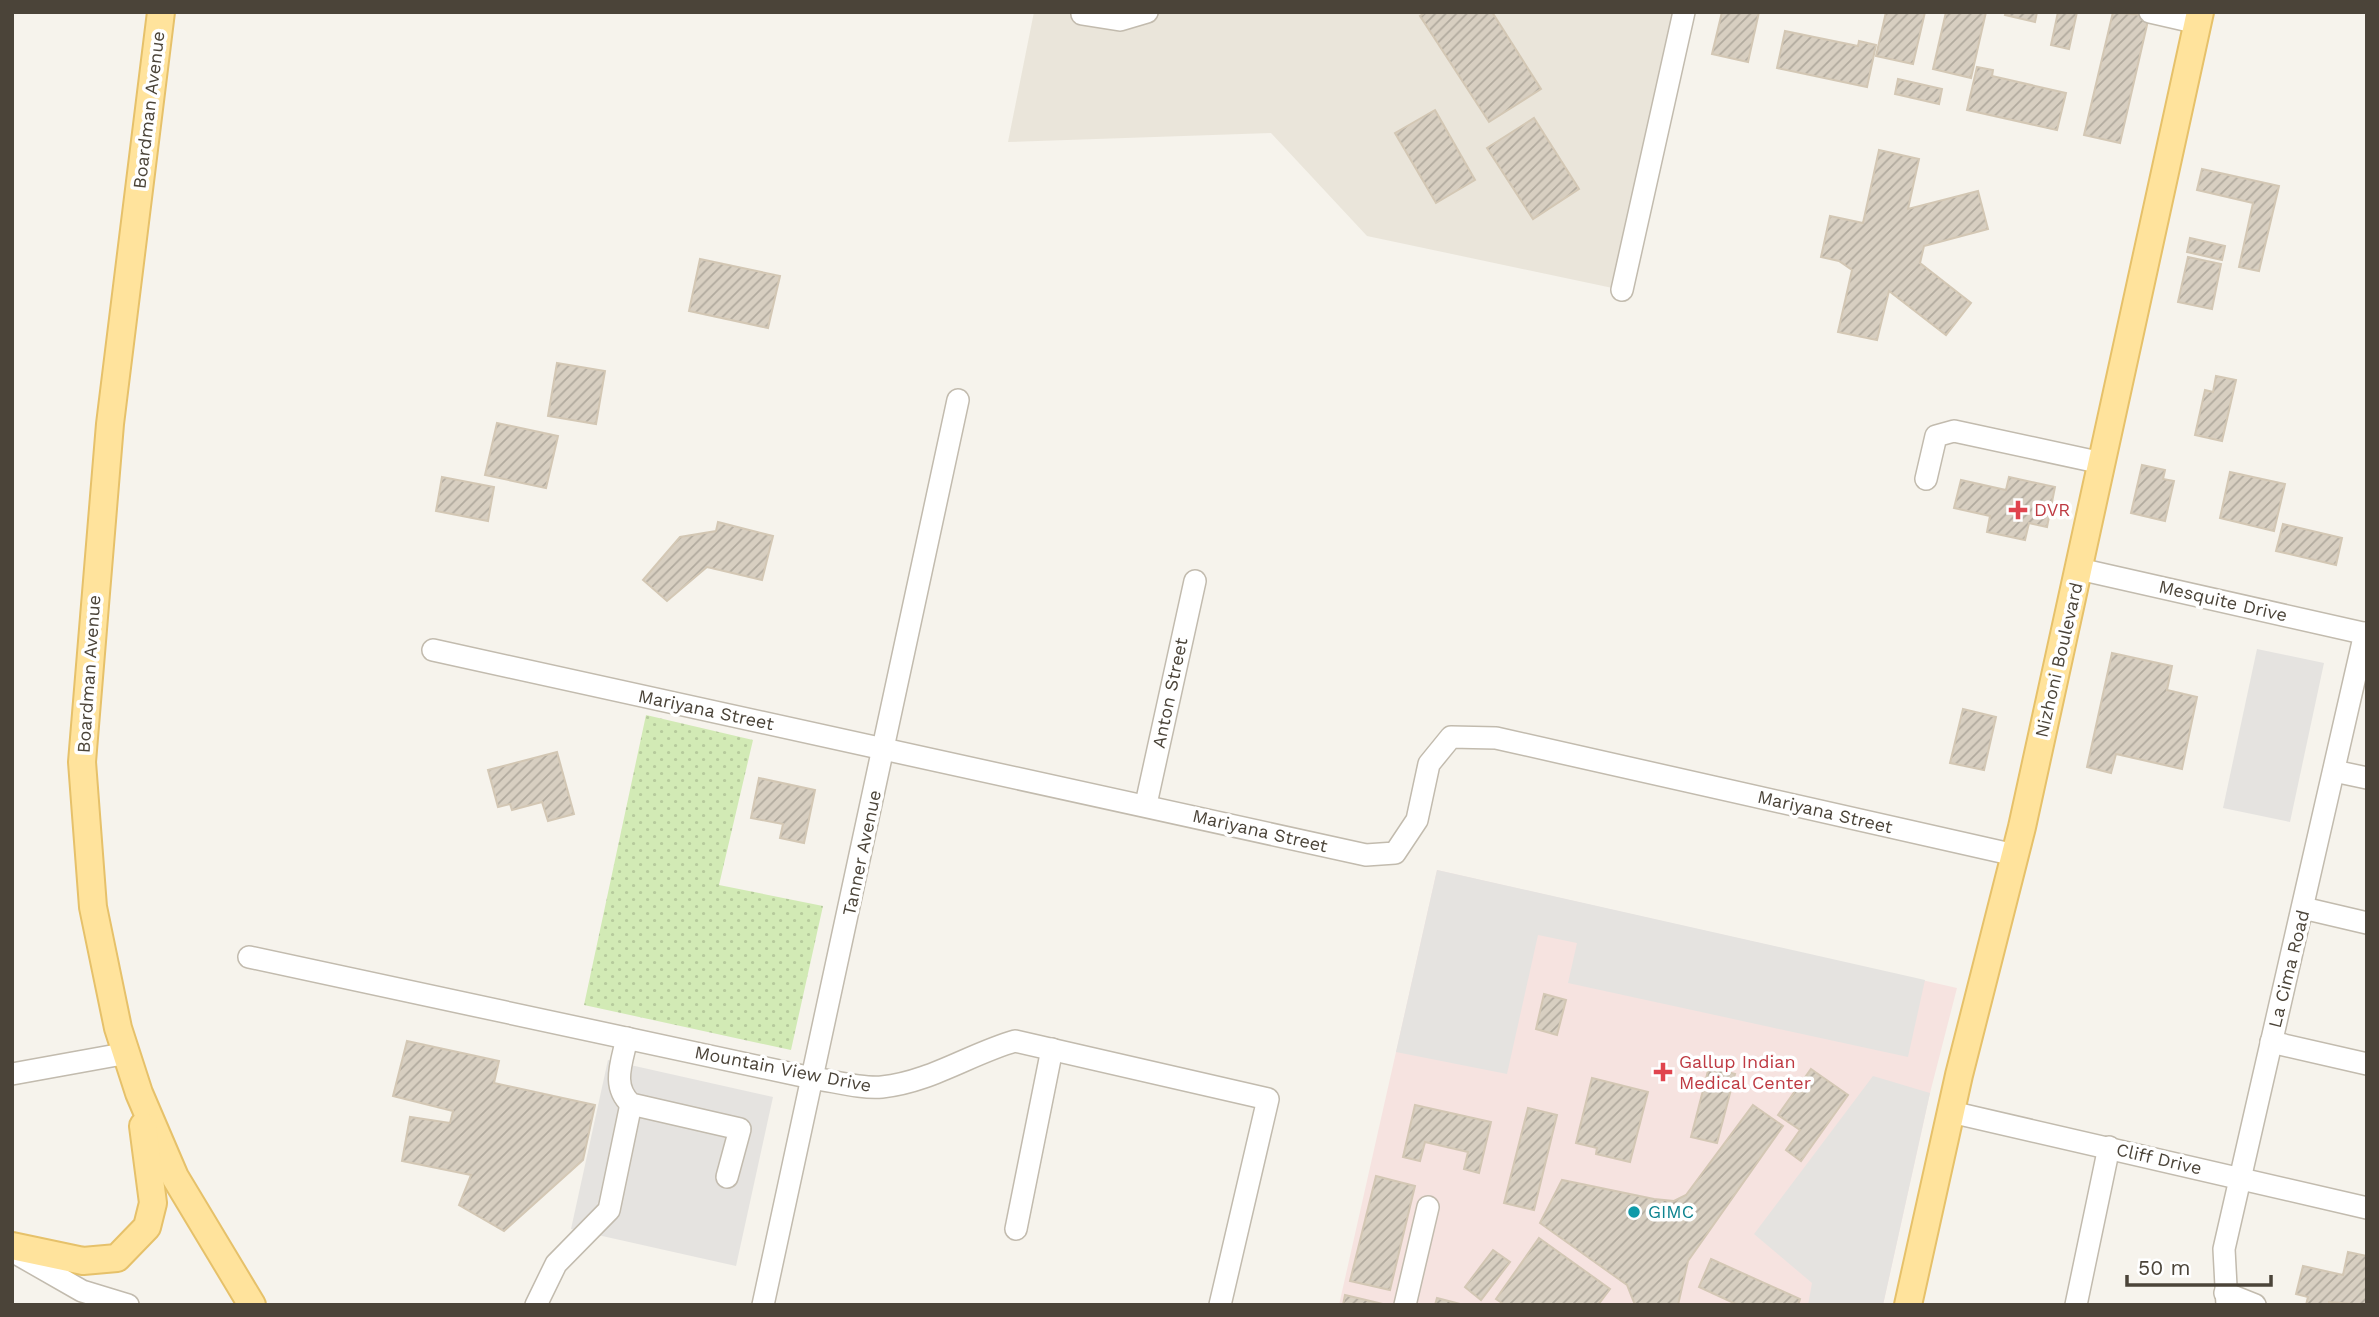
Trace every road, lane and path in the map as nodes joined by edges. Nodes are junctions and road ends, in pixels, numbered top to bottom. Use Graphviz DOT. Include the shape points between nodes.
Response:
graph roads {
  1 [pos="162,12"];
  2 [pos="1147,12"];
  3 [pos="1684,12"];
  4 [pos="2150,12"];
  5 [pos="1082,14"];
  6 [pos="2199,17"];
  7 [pos="1622,290"];
  8 [pos="958,400"];
  9 [pos="2102,463"];
  10 [pos="1926,479"];
  11 [pos="2079,569"];
  12 [pos="1195,581"];
  13 [pos="2366,634"];
  14 [pos="433,650"];
  15 [pos="884,749"];
  16 [pos="2333,771"];
  17 [pos="2367,778"];
  18 [pos="1146,804"];
  19 [pos="2015,855"];
  20 [pos="2304,908"];
  21 [pos="2367,923"];
  22 [pos="249,957"];
  23 [pos="627,1038"];
  24 [pos="2271,1042"];
  25 [pos="1052,1049"];
  26 [pos="128,1053"];
  27 [pos="2367,1064"];
  28 [pos="12,1074"];
  29 [pos="812,1078"];
  30 [pos="139,1093"];
  31 [pos="631,1104"];
  32 [pos="1951,1112"];
  33 [pos="2109,1147"];
  34 [pos="727,1177"];
  35 [pos="2238,1178"];
  36 [pos="1428,1207"];
  37 [pos="2367,1208"];
  38 [pos="1016,1229"];
  39 [pos="12,1248"];
  40 [pos="2226,1299"];
  41 [pos="128,1305"];
  42 [pos="252,1305"];
  43 [pos="536,1305"];
  44 [pos="763,1305"];
  45 [pos="1220,1305"];
  46 [pos="1405,1305"];
  47 [pos="1908,1305"];
  48 [pos="2076,1305"];
  49 [pos="2255,1305"];
  1 -- 26 [label="main road, Boardman Avenue" via="110,424 82,762 93,907 118,1028"];
  2 -- 5 [label="street" via="1120,20"];
  3 -- 7 [label="street"];
  4 -- 6 [label="street"];
  6 -- 9 [label="main road, Nizhoni Boulevard"];
  8 -- 15 [label="street, Tanner Avenue"];
  9 -- 10 [label="street" via="1954,431 1936,436"];
  9 -- 11 [label="main road, Nizhoni Boulevard"];
  11 -- 13 [label="street, Mesquite Drive"];
  11 -- 19 [label="main road, Nizhoni Boulevard"];
  12 -- 18 [label="street, Anton Street"];
  13 -- 16 [label="street, La Cima Road"];
  14 -- 15 [label="street, Mariyana Street"];
  15 -- 18 [label="street, Mariyana Street"];
  15 -- 29 [label="street, Tanner Avenue"];
  16 -- 17 [label="street"];
  16 -- 20 [label="street, La Cima Road"];
  18 -- 19 [label="street, Mariyana Street" via="1367,855 1395,853 1417,820 1429,764 1451,737 1496,738"];
  19 -- 32 [label="main road, Nizhoni Boulevard"];
  20 -- 21 [label="street"];
  20 -- 24 [label="street, La Cima Road"];
  22 -- 23 [label="street, Mountain View Drive"];
  23 -- 29 [label="street, Mountain View Drive"];
  23 -- 31 [label="street" via="618,1082 622,1096"];
  24 -- 27 [label="street"];
  24 -- 35 [label="street, La Cima Road"];
  25 -- 29 [label="street, Mountain View Drive" via="1015,1041 986,1049 922,1080 879,1087"];
  25 -- 38 [label="street"];
  25 -- 45 [label="street, Mountain View Drive" via="1268,1098"];
  26 -- 28 [label="street"];
  26 -- 30 [label="main road, Boardman Avenue"];
  29 -- 44 [label="street, Tanner Avenue"];
  30 -- 39 [label="main road" via="153,1202 147,1227 117,1258 83,1261"];
  30 -- 42 [label="main road, Boardman Avenue" via="175,1177"];
  31 -- 34 [label="street" via="740,1129"];
  31 -- 43 [label="street" via="609,1210 556,1264"];
  32 -- 33 [label="street, Cliff Drive"];
  32 -- 47 [label="main road, Nizhoni Boulevard"];
  33 -- 35 [label="street, Cliff Drive"];
  33 -- 48 [label="street"];
  35 -- 37 [label="street, Cliff Drive"];
  35 -- 40 [label="street, La Cima Road" via="2224,1249"];
  36 -- 46 [label="street"];
  39 -- 41 [label="street" via="82,1291"];
  40 -- 49 [label="street"];
}
